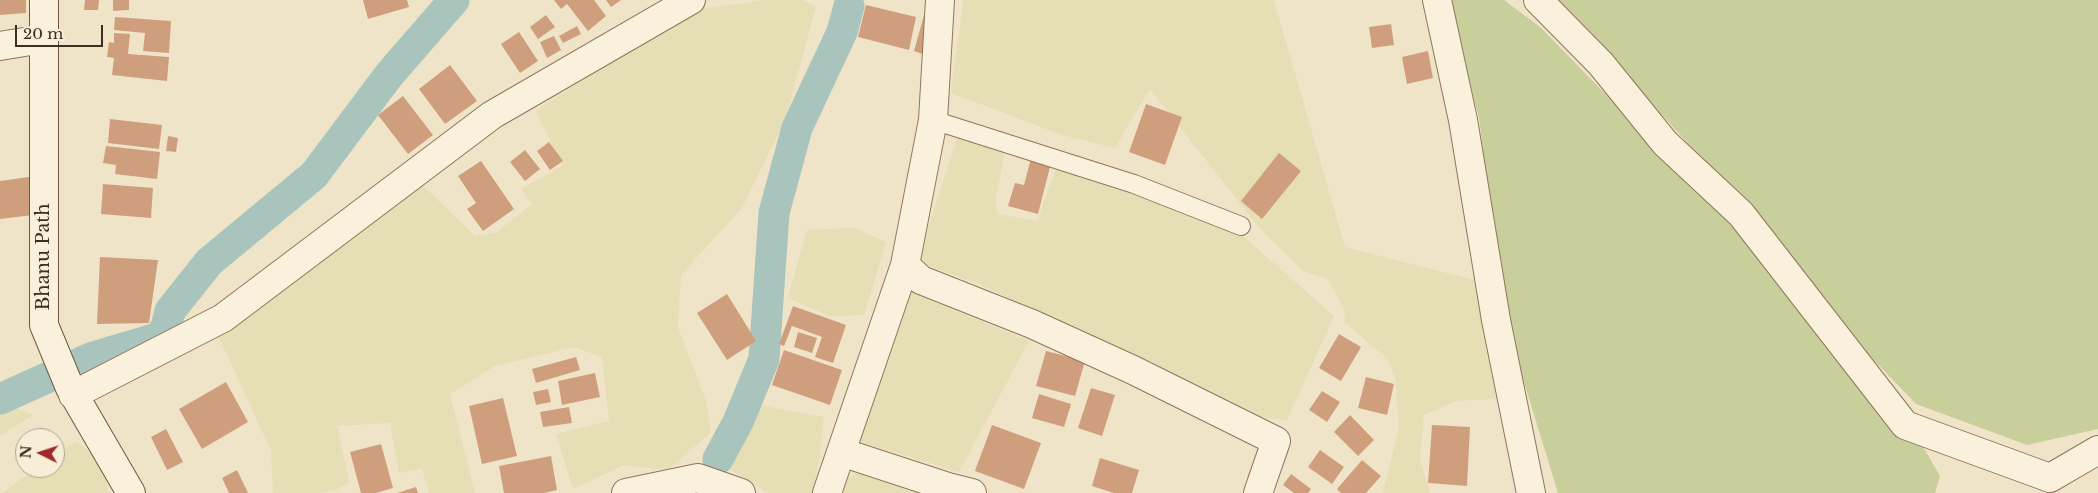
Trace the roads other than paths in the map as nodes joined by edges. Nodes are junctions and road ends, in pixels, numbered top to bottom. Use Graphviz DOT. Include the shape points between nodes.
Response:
graph roads {
  1 [pos="44,0"];
  2 [pos="691,0"];
  3 [pos="940,0"];
  4 [pos="1437,0"];
  5 [pos="1538,0"];
  6 [pos="43,40"];
  7 [pos="0,46"];
  8 [pos="933,120"];
  9 [pos="1241,226"];
  10 [pos="905,265"];
  11 [pos="71,392"];
  12 [pos="2098,450"];
  13 [pos="841,452"];
  14 [pos="2043,485"];
  15 [pos="956,491"];
  16 [pos="131,493"];
  17 [pos="626,493"];
  18 [pos="741,493"];
  19 [pos="827,493"];
  20 [pos="1258,493"];
  21 [pos="1531,493"];
  1 -- 6 [label="street, Bhanu Path"];
  2 -- 11 [label="street" via="492,115 223,318"];
  3 -- 8 [label="street"];
  4 -- 21 [label="street" via="1463,120 1496,320"];
  5 -- 14 [label="street" via="1602,64 1665,143 1741,214 1904,425"];
  6 -- 7 [label="street"];
  6 -- 11 [label="street, Bhanu Path" via="44,325"];
  8 -- 9 [label="lane" via="1134,184"];
  8 -- 10 [label="street"];
  10 -- 13 [label="street"];
  10 -- 20 [label="street" via="921,280 1032,324 1276,440"];
  11 -- 16 [label="street, Bhanu Path"];
  12 -- 14 [label="street"];
  13 -- 15 [label="street"];
  13 -- 19 [label="street"];
  17 -- 18 [label="street" via="698,478"];
}
